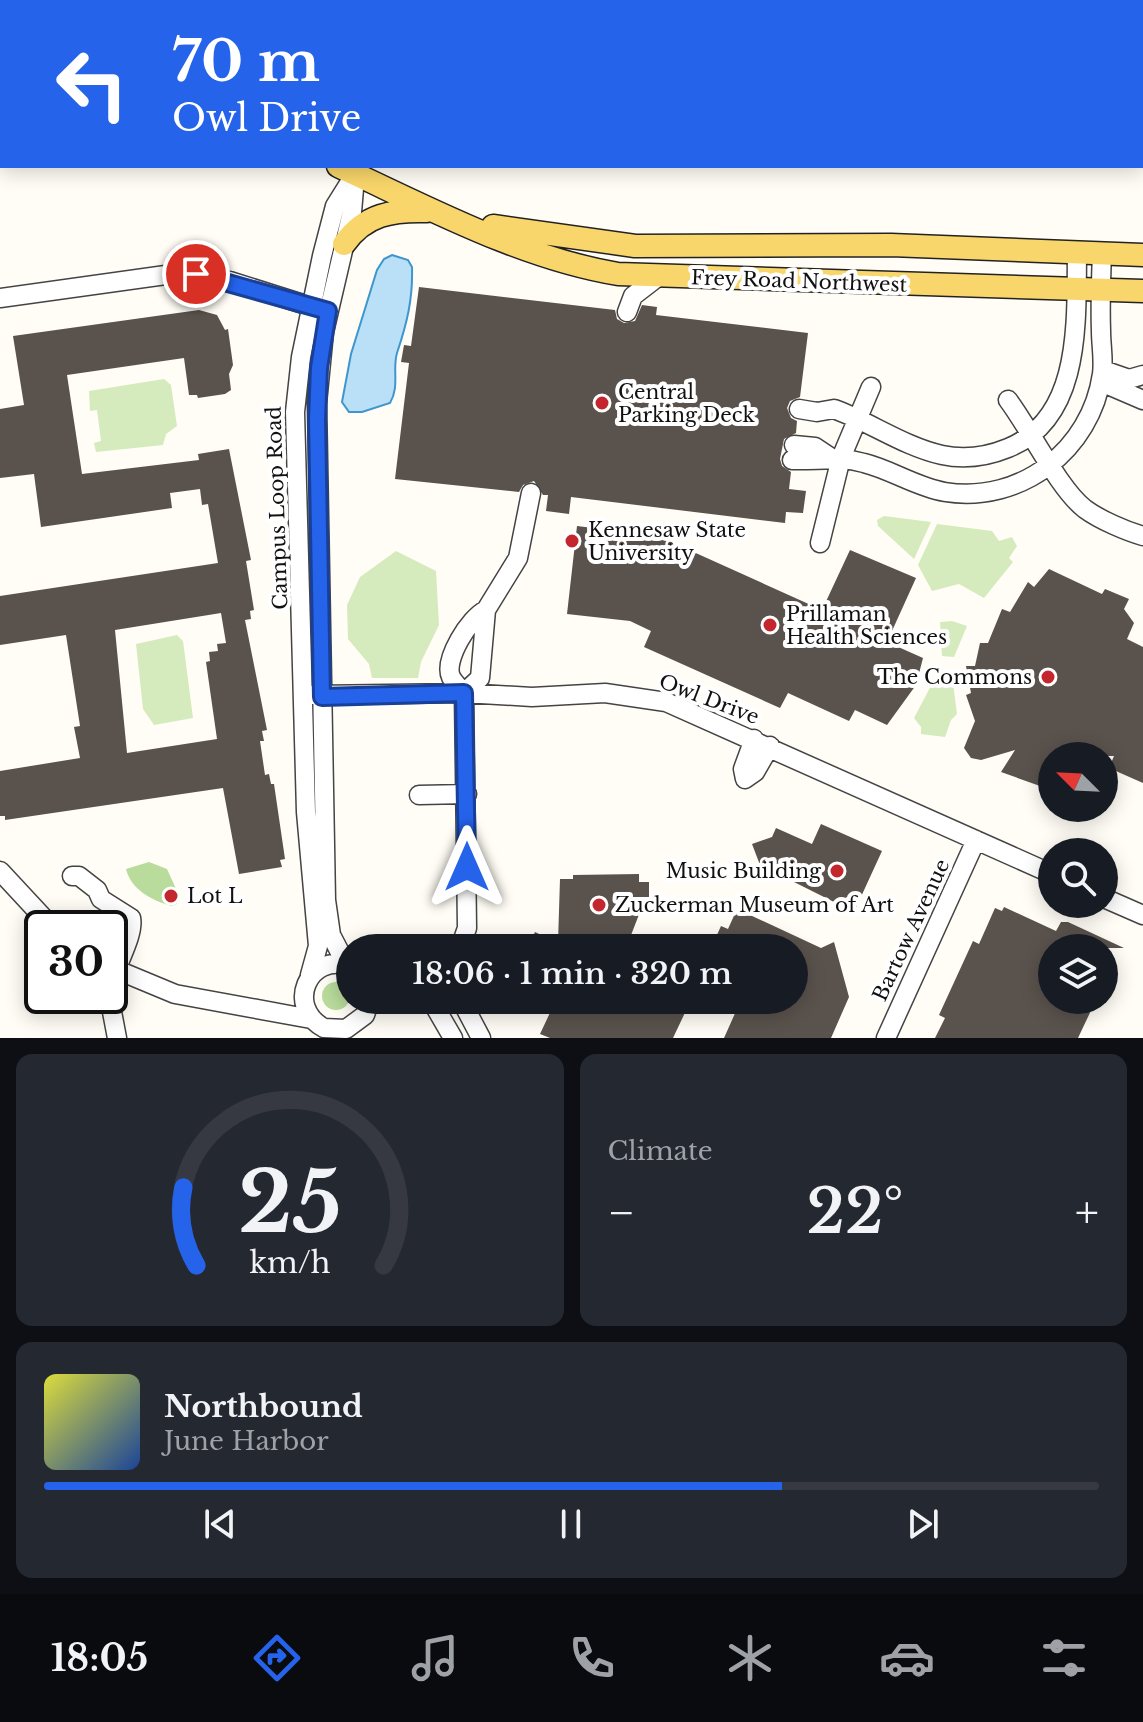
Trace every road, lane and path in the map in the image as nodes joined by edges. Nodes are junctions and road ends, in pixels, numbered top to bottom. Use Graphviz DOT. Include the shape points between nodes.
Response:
graph roads {
  1 [pos="346,170"];
  2 [pos="441,212"];
  3 [pos="464,222"];
  4 [pos="344,244"];
  5 [pos="1077,252"];
  6 [pos="1102,252"];
  7 [pos="1143,255"];
  8 [pos="659,276"];
  9 [pos="1076,289"];
  10 [pos="1100,290"];
  11 [pos="1143,291"];
  12 [pos="0,298"];
  13 [pos="319,309"];
  14 [pos="627,312"];
  15 [pos="1143,375"];
  16 [pos="1102,376"];
  17 [pos="871,387"];
  18 [pos="1008,400"];
  19 [pos="1143,400"];
  20 [pos="800,403"];
  21 [pos="857,417"];
  22 [pos="1033,434"];
  23 [pos="793,452"];
  24 [pos="835,457"];
  25 [pos="1050,465"];
  26 [pos="531,493"];
  27 [pos="1143,536"];
  28 [pos="820,543"];
  29 [pos="486,610"];
  30 [pos="456,648"];
  31 [pos="482,651"];
  32 [pos="304,689"];
  33 [pos="464,693"];
  34 [pos="322,697"];
  35 [pos="762,743"];
  36 [pos="743,783"];
  37 [pos="467,798"];
  38 [pos="419,799"];
  39 [pos="976,840"];
  40 [pos="1038,868"];
  41 [pos="0,871"];
  42 [pos="72,876"];
  43 [pos="1118,904"];
  44 [pos="36,910"];
  45 [pos="1143,915"];
  46 [pos="131,918"];
  47 [pos="128,920"];
  48 [pos="465,934"];
  49 [pos="128,941"];
  50 [pos="336,944"];
  51 [pos="336,964"];
  52 [pos="128,980"];
  53 [pos="307,981"];
  54 [pos="252,1007"];
  55 [pos="112,1014"];
  56 [pos="367,1014"];
  57 [pos="439,1014"];
  58 [pos="468,1014"];
  59 [pos="311,1019"];
  60 [pos="335,1034"];
  61 [pos="117,1038"];
  62 [pos="453,1038"];
  63 [pos="481,1038"];
  64 [pos="886,1038"];
  1 -- 2 [label="main road, Frey Road Northwest"];
  1 -- 4 [label="street, Campus Loop Road" via="352,212"];
  1 -- 13 [label="street, Campus Loop Road"];
  2 -- 3 [label="main road, Frey Road Northwest"];
  2 -- 4 [label="main road" via="382,214"];
  3 -- 5 [label="main road, Frey Road Northwest" via="635,246 891,245"];
  3 -- 8 [label="main road, Frey Road Northwest" via="571,266"];
  4 -- 13 [label="street, Campus Loop Road"];
  5 -- 6 [label="main road, Frey Road Northwest"];
  5 -- 9 [label="street"];
  6 -- 7 [label="main road, Frey Road Northwest"];
  6 -- 10 [label="street"];
  8 -- 9 [label="main road, Frey Road Northwest"];
  8 -- 14 [label="street" via="633,296"];
  9 -- 10 [label="main road, Frey Road Northwest"];
  9 -- 22 [label="street" via="1068,374 1054,412"];
  10 -- 11 [label="main road, Frey Road Northwest"];
  10 -- 16 [label="street"];
  12 -- 13 [label="street" via="180,273 221,279"];
  13 -- 32 [label="street, Campus Loop Road" via="294,431"];
  13 -- 34 [label="street, Campus Loop Road"];
  15 -- 16 [label="street"];
  16 -- 19 [label="street"];
  16 -- 25 [label="street" via="1082,429"];
  17 -- 21 [label="street"];
  18 -- 22 [label="street"];
  20 -- 21 [label="street" via="819,400"];
  21 -- 22 [label="street" via="954,457 990,455"];
  21 -- 24 [label="street"];
  22 -- 25 [label="street"];
  23 -- 24 [label="street" via="815,461"];
  24 -- 25 [label="street" via="881,468 931,489 968,494 1011,487"];
  24 -- 28 [label="street"];
  25 -- 27 [label="street" via="1084,508"];
  26 -- 29 [label="street" via="518,558"];
  29 -- 30 [label="street" via="475,615"];
  29 -- 31 [label="street"];
  30 -- 31 [label="street"];
  30 -- 33 [label="street" via="450,676"];
  31 -- 33 [label="street" via="480,678"];
  32 -- 34 [label="street"];
  32 -- 53 [label="street, Campus Loop Road" via="307,825 318,946"];
  33 -- 34 [label="street, Owl Drive"];
  33 -- 35 [label="street, Owl Drive" via="642,697 690,711"];
  33 -- 37 [label="street"];
  34 -- 50 [label="street, Campus Loop Road" via="326,900"];
  35 -- 36 [label="street" via="743,769"];
  35 -- 39 [label="street, Owl Drive"];
  37 -- 38 [label="street"];
  37 -- 48 [label="street"];
  39 -- 40 [label="street, Owl Drive"];
  39 -- 64 [label="street, Bartow Avenue"];
  41 -- 44 [label="street"];
  42 -- 46 [label="street" via="73,885 91,900 101,899"];
  43 -- 45 [label="street"];
  46 -- 47 [label="street"];
  46 -- 49 [label="street" via="134,929"];
  51 -- 53 [label="street" via="325,964"];
  52 -- 54 [label="street"];
  53 -- 54 [label="street" via="282,1000"];
  53 -- 59 [label="street" via="303,1004"];
  54 -- 59 [label="street"];
  55 -- 61 [label="street"];
  56 -- 60 [label="street"];
  57 -- 62 [label="street"];
  58 -- 63 [label="street"];
  59 -- 60 [label="street"];
}
